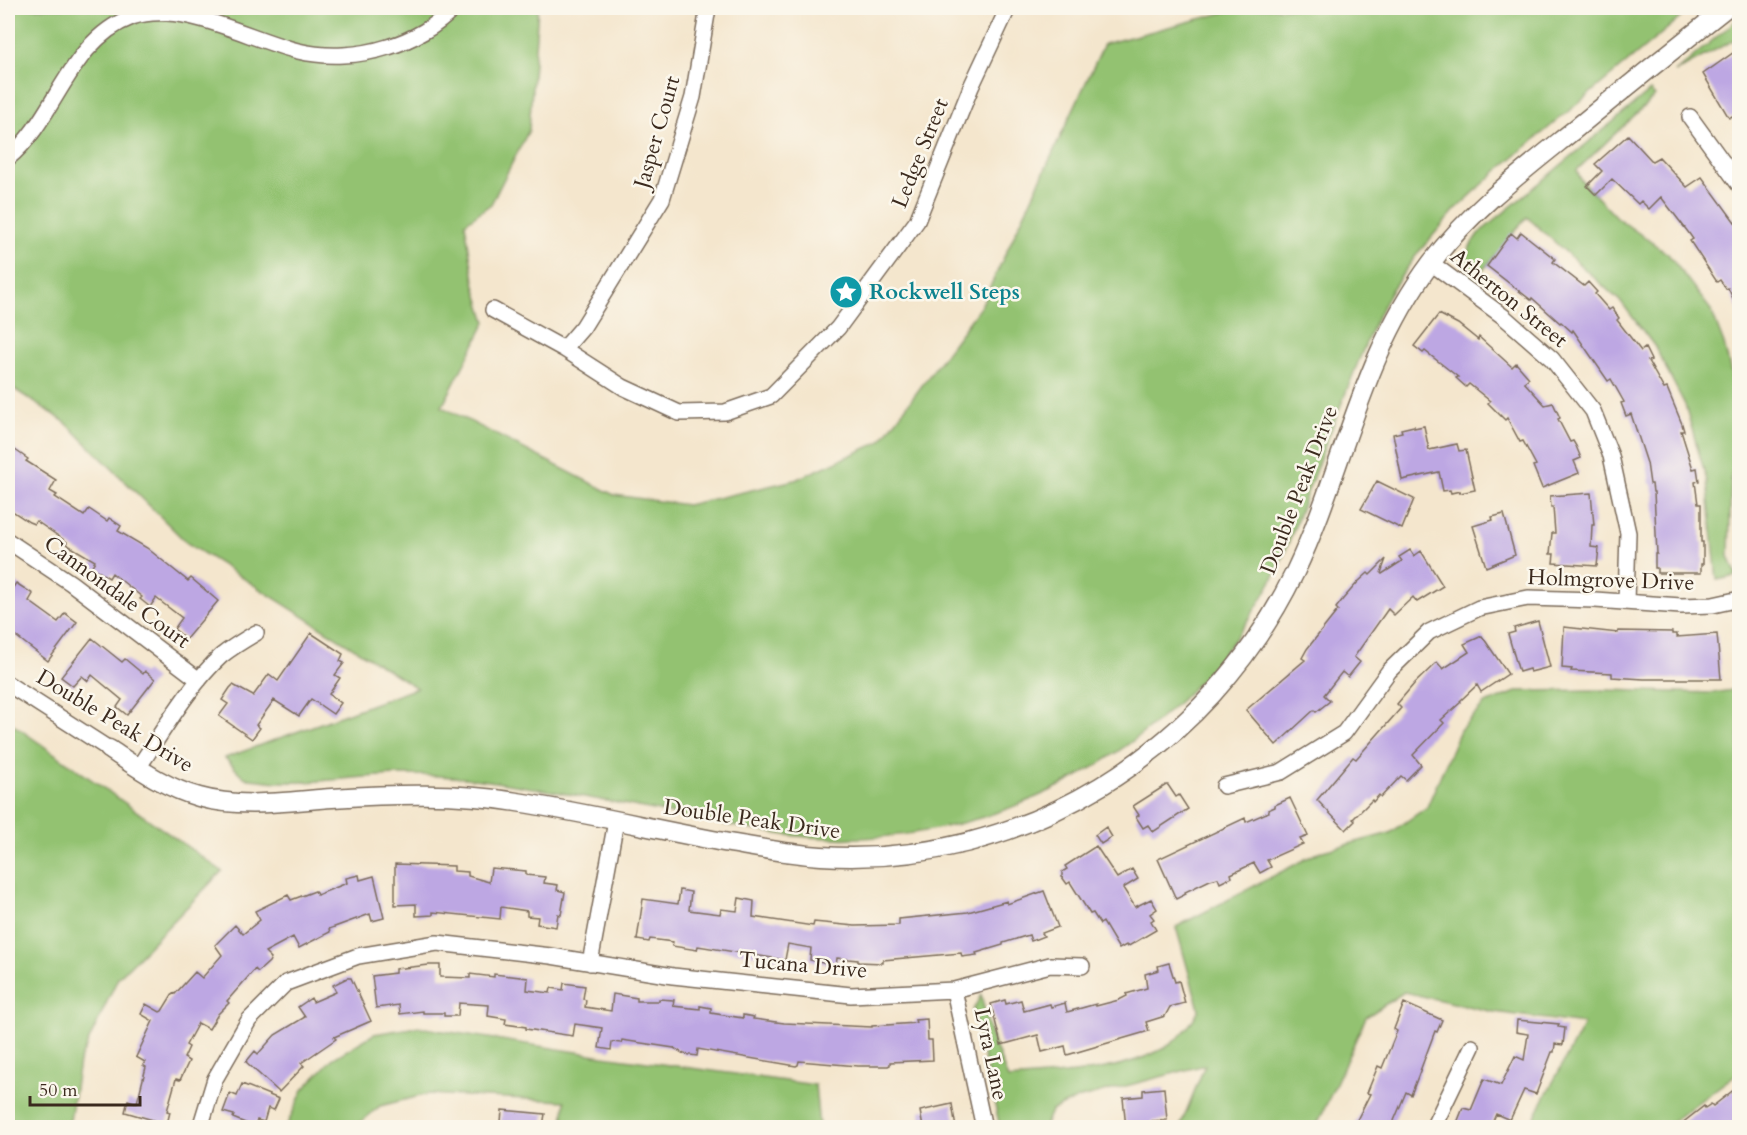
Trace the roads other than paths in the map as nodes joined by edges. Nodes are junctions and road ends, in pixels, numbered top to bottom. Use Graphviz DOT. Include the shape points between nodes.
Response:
graph roads {
  1 [pos="454,8"];
  2 [pos="708,8"];
  3 [pos="1008,8"];
  4 [pos="1726,8"];
  5 [pos="1690,117"];
  6 [pos="8,158"];
  7 [pos="1740,186"];
  8 [pos="1431,263"];
  9 [pos="493,310"];
  10 [pos="564,349"];
  11 [pos="8,541"];
  12 [pos="1740,599"];
  13 [pos="1626,602"];
  14 [pos="256,633"];
  15 [pos="199,680"];
  16 [pos="8,684"];
  17 [pos="109,749"];
  18 [pos="138,768"];
  19 [pos="1224,786"];
  20 [pos="616,821"];
  21 [pos="590,963"];
  22 [pos="1082,966"];
  23 [pos="954,990"];
  24 [pos="1472,1047"];
  25 [pos="200,1128"];
  26 [pos="984,1128"];
  27 [pos="1434,1128"];
  1 -- 6 [label="street" via="400,43 340,55 296,51 179,14 133,17 94,41 36,127"];
  2 -- 10 [label="street, Jasper Court" via="693,97 662,199 583,327"];
  3 -- 10 [label="street, Ledge Street" via="970,87 917,221 838,328 771,396 725,412 680,413 623,387"];
  4 -- 8 [label="street, Double Peak Drive" via="1507,184"];
  5 -- 7 [label="street"];
  8 -- 13 [label="street, Atherton Street" via="1504,317 1552,359 1593,411 1611,456 1628,533"];
  8 -- 20 [label="street, Double Peak Drive" via="1378,353 1306,547 1274,610 1218,690 1149,754 1097,788 1014,828 955,845 892,855 795,854"];
  9 -- 10 [label="street, Ledge Street"];
  11 -- 15 [label="street, Cannondale Court" via="71,583"];
  12 -- 13 [label="street, Holmgrove Drive" via="1681,606"];
  13 -- 19 [label="street, Holmgrove Drive" via="1528,598 1479,608 1429,632 1389,671 1344,733 1281,772"];
  14 -- 15 [label="street" via="220,657"];
  15 -- 18 [label="street"];
  16 -- 17 [label="street, Double Peak Drive"];
  17 -- 18 [label="street, Double Peak Drive"];
  18 -- 20 [label="street, Double Peak Drive" via="168,786 214,801 410,794 478,797"];
  20 -- 21 [label="street"];
  21 -- 23 [label="street, Tucana Drive" via="851,995"];
  21 -- 25 [label="street, Tucana Drive" via="437,943 358,956 286,983 249,1020 214,1079"];
  22 -- 23 [label="street, Tucana Drive" via="1050,965"];
  23 -- 26 [label="street, Lyra Lane"];
  24 -- 27 [label="street"];
}
